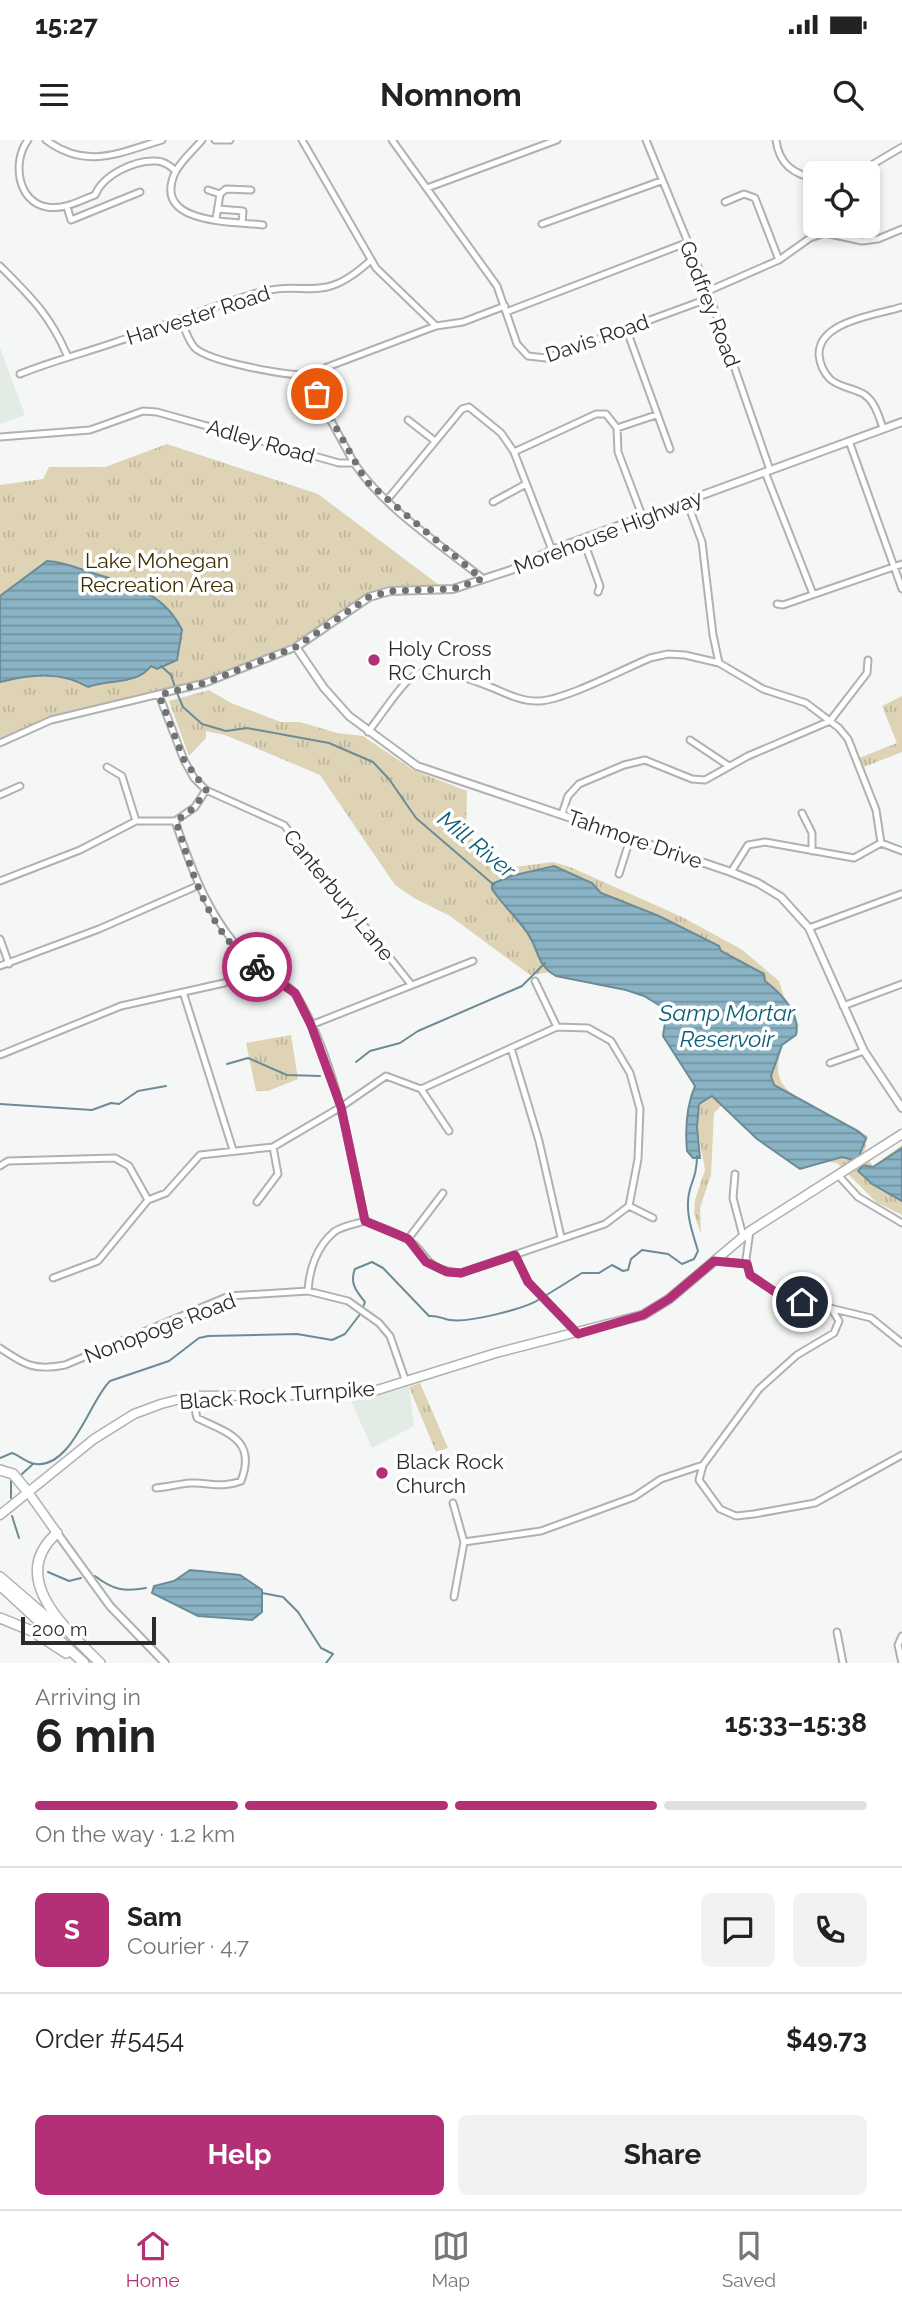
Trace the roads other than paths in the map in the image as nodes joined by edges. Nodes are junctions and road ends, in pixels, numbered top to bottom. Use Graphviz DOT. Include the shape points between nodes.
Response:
graph roads {
  1 [pos="28,140"];
  2 [pos="46,140"];
  3 [pos="162,140"];
  4 [pos="202,140"];
  5 [pos="215,140"];
  6 [pos="230,140"];
  7 [pos="302,140"];
  8 [pos="392,140"];
  9 [pos="557,140"];
  10 [pos="646,140"];
  11 [pos="776,140"];
  12 [pos="902,147"];
  13 [pos="878,161"];
  14 [pos="176,171"];
  15 [pos="803,174"];
  16 [pos="661,181"];
  17 [pos="427,188"];
  18 [pos="208,190"];
  19 [pos="251,190"];
  20 [pos="140,192"];
  21 [pos="220,194"];
  22 [pos="95,195"];
  23 [pos="725,202"];
  24 [pos="67,207"];
  25 [pos="105,207"];
  26 [pos="218,209"];
  27 [pos="216,219"];
  28 [pos="242,222"];
  29 [pos="542,224"];
  30 [pos="263,225"];
  31 [pos="902,229"];
  32 [pos="687,243"];
  33 [pos="371,260"];
  34 [pos="779,260"];
  35 [pos="0,266"];
  36 [pos="709,294"];
  37 [pos="902,307"];
  38 [pos="505,309"];
  39 [pos="181,319"];
  40 [pos="436,326"];
  41 [pos="626,328"];
  42 [pos="67,355"];
  43 [pos="20,374"];
  44 [pos="306,375"];
  45 [pos="656,415"];
  46 [pos="408,420"];
  47 [pos="902,422"];
  48 [pos="617,428"];
  49 [pos="883,428"];
  50 [pos="0,437"];
  51 [pos="849,441"];
  52 [pos="435,442"];
  53 [pos="670,449"];
  54 [pos="514,452"];
  55 [pos="354,463"];
  56 [pos="767,471"];
  57 [pos="526,484"];
  58 [pos="387,500"];
  59 [pos="494,502"];
  60 [pos="687,502"];
  61 [pos="643,517"];
  62 [pos="583,540"];
  63 [pos="552,550"];
  64 [pos="902,564"];
  65 [pos="894,566"];
  66 [pos="482,579"];
  67 [pos="902,589"];
  68 [pos="598,592"];
  69 [pos="813,594"];
  70 [pos="777,604"];
  71 [pos="296,647"];
  72 [pos="868,660"];
  73 [pos="719,663"];
  74 [pos="159,695"];
  75 [pos="830,721"];
  76 [pos="368,732"];
  77 [pos="690,740"];
  78 [pos="0,743"];
  79 [pos="107,766"];
  80 [pos="729,766"];
  81 [pos="20,786"];
  82 [pos="206,790"];
  83 [pos="0,795"];
  84 [pos="802,813"];
  85 [pos="562,814"];
  86 [pos="136,821"];
  87 [pos="176,821"];
  88 [pos="630,839"];
  89 [pos="881,843"];
  90 [pos="812,851"];
  91 [pos="902,851"];
  92 [pos="731,872"];
  93 [pos="619,874"];
  94 [pos="0,881"];
  95 [pos="197,886"];
  96 [pos="901,894"];
  97 [pos="809,928"];
  98 [pos="0,939"];
  99 [pos="473,961"];
  100 [pos="9,964"];
  101 [pos="252,964"];
  102 [pos="0,966"];
  103 [pos="535,981"];
  104 [pos="410,983"];
  105 [pos="902,984"];
  106 [pos="184,995"];
  107 [pos="843,1006"];
  108 [pos="311,1025"];
  109 [pos="556,1027"];
  110 [pos="511,1048"];
  111 [pos="864,1051"];
  112 [pos="0,1055"];
  113 [pos="830,1063"];
  114 [pos="421,1089"];
  115 [pos="341,1107"];
  116 [pos="902,1108"];
  117 [pos="449,1131"];
  118 [pos="902,1135"];
  119 [pos="272,1147"];
  120 [pos="233,1150"];
  121 [pos="0,1166"];
  122 [pos="735,1174"];
  123 [pos="838,1175"];
  124 [pos="443,1193"];
  125 [pos="148,1200"];
  126 [pos="257,1202"];
  127 [pos="629,1206"];
  128 [pos="653,1218"];
  129 [pos="365,1221"];
  130 [pos="902,1223"];
  131 [pos="747,1233"];
  132 [pos="561,1237"];
  133 [pos="408,1239"];
  134 [pos="515,1255"];
  135 [pos="714,1261"];
  136 [pos="747,1264"];
  137 [pos="53,1278"];
  138 [pos="308,1291"];
  139 [pos="831,1308"];
  140 [pos="578,1334"];
  141 [pos="902,1343"];
  142 [pos="0,1348"];
  143 [pos="407,1382"];
  144 [pos="192,1396"];
  145 [pos="902,1455"];
  146 [pos="703,1465"];
  147 [pos="0,1470"];
  148 [pos="156,1488"];
  149 [pos="28,1492"];
  150 [pos="453,1503"];
  151 [pos="0,1515"];
  152 [pos="57,1533"];
  153 [pos="464,1542"];
  154 [pos="0,1577"];
  155 [pos="0,1586"];
  156 [pos="454,1597"];
  157 [pos="0,1618"];
  158 [pos="837,1632"];
  159 [pos="902,1636"];
  160 [pos="82,1663"];
  161 [pos="100,1663"];
  162 [pos="165,1663"];
  163 [pos="843,1663"];
  164 [pos="902,1663"];
  1 -- 24 [label="street" via="19,161 28,196 40,206"];
  2 -- 3 [label="street" via="61,151 84,158"];
  4 -- 14 [label="street"];
  5 -- 6 [label="street"];
  7 -- 33 [label="street"];
  8 -- 17 [label="street, Davis Road"];
  9 -- 17 [label="street"];
  10 -- 16 [label="street, Godfrey Road"];
  11 -- 15 [label="street" via="790,169"];
  12 -- 13 [label="street"];
  14 -- 22 [label="street" via="161,162 149,162 109,176"];
  14 -- 27 [label="street" via="172,187 177,205 192,216"];
  16 -- 29 [label="street"];
  16 -- 32 [label="street, Godfrey Road"];
  17 -- 38 [label="street, Davis Road" via="492,278"];
  18 -- 21 [label="street"];
  19 -- 21 [label="street" via="232,187"];
  20 -- 25 [label="street"];
  21 -- 26 [label="street"];
  22 -- 24 [label="street"];
  22 -- 25 [label="street"];
  23 -- 34 [label="street" via="744,194 755,198"];
  24 -- 25 [label="street" via="71,220"];
  26 -- 27 [label="street"];
  26 -- 28 [label="street" via="243,211"];
  27 -- 28 [label="street"];
  28 -- 30 [label="street"];
  31 -- 34 [label="street, Davis Road" via="862,241 825,233"];
  32 -- 36 [label="street, Godfrey Road"];
  32 -- 38 [label="street"];
  33 -- 39 [label="street, Harvester Road" via="331,288 271,288"];
  33 -- 40 [label="street"];
  34 -- 36 [label="street, Davis Road"];
  35 -- 42 [label="street" via="37,301"];
  36 -- 41 [label="street, Davis Road"];
  36 -- 56 [label="street, Godfrey Road"];
  37 -- 49 [label="street" via="833,330 820,347 825,374 866,395"];
  38 -- 40 [label="street"];
  38 -- 41 [label="street, Davis Road" via="519,347 536,358"];
  39 -- 42 [label="street, Harvester Road"];
  39 -- 44 [label="street" via="189,341 204,354"];
  40 -- 44 [label="street"];
  41 -- 45 [label="street"];
  42 -- 43 [label="street, Harvester Road"];
  44 -- 55 [label="street"];
  45 -- 48 [label="street"];
  45 -- 53 [label="street"];
  46 -- 52 [label="street"];
  47 -- 49 [label="street, Morehouse Highway"];
  48 -- 54 [label="street" via="606,414 596,414"];
  48 -- 61 [label="street" via="618,452"];
  49 -- 51 [label="street, Morehouse Highway"];
  50 -- 55 [label="street, Adley Road" via="90,430 143,411 157,412 339,463"];
  51 -- 56 [label="street, Morehouse Highway"];
  51 -- 65 [label="street"];
  52 -- 54 [label="street" via="469,407 501,433"];
  52 -- 58 [label="street"];
  54 -- 57 [label="street"];
  55 -- 58 [label="street"];
  56 -- 60 [label="street, Morehouse Highway"];
  56 -- 69 [label="street, Godfrey Road"];
  57 -- 59 [label="street"];
  57 -- 63 [label="street"];
  58 -- 66 [label="street"];
  60 -- 61 [label="street, Morehouse Highway"];
  60 -- 73 [label="street" via="702,542"];
  61 -- 62 [label="street, Morehouse Highway"];
  62 -- 63 [label="street, Morehouse Highway"];
  62 -- 68 [label="street" via="600,586"];
  63 -- 66 [label="street, Morehouse Highway"];
  64 -- 65 [label="street"];
  65 -- 67 [label="street"];
  65 -- 69 [label="street"];
  66 -- 71 [label="street, Morehouse Highway" via="453,589 390,591 369,597"];
  69 -- 70 [label="street"];
  71 -- 74 [label="street, Morehouse Highway" via="205,683"];
  71 -- 76 [label="street, Tahmore Drive" via="324,688"];
  72 -- 75 [label="street" via="867,673"];
  73 -- 75 [label="street" via="763,689 806,702"];
  73 -- 76 [label="street" via="668,654 540,701 429,668 408,679"];
  74 -- 78 [label="street, Morehouse Highway" via="51,720"];
  74 -- 82 [label="street, Canterbury Lane" via="184,760"];
  75 -- 80 [label="street"];
  75 -- 89 [label="street" via="848,739 876,810"];
  76 -- 85 [label="street, Tahmore Drive" via="417,766"];
  77 -- 80 [label="street"];
  79 -- 86 [label="street" via="122,776"];
  80 -- 85 [label="street" via="705,780 645,760 624,765 579,784 568,796"];
  81 -- 83 [label="street"];
  82 -- 87 [label="street" via="195,807"];
  82 -- 104 [label="street, Canterbury Lane" via="284,825"];
  84 -- 90 [label="street" via="812,833"];
  85 -- 88 [label="street, Tahmore Drive"];
  86 -- 87 [label="street"];
  86 -- 94 [label="street" via="80,850"];
  87 -- 95 [label="street"];
  88 -- 92 [label="street, Tahmore Drive"];
  88 -- 93 [label="street"];
  89 -- 90 [label="street" via="854,858"];
  89 -- 91 [label="street"];
  90 -- 92 [label="street" via="765,842 748,845"];
  92 -- 97 [label="street, Tahmore Drive" via="781,897"];
  95 -- 100 [label="street"];
  95 -- 101 [label="street" via="220,928"];
  96 -- 97 [label="street"];
  97 -- 107 [label="street, Tahmore Drive"];
  98 -- 100 [label="street"];
  99 -- 104 [label="street"];
  100 -- 102 [label="street"];
  101 -- 106 [label="street" via="224,983"];
  101 -- 108 [label="street" via="295,993"];
  103 -- 109 [label="street"];
  104 -- 108 [label="street"];
  105 -- 107 [label="street"];
  106 -- 112 [label="street" via="121,1006"];
  106 -- 120 [label="street"];
  107 -- 111 [label="street, Tahmore Drive"];
  108 -- 115 [label="street"];
  109 -- 110 [label="street"];
  109 -- 127 [label="street" via="588,1028 611,1041 630,1073 640,1109 638,1159"];
  110 -- 114 [label="street"];
  110 -- 132 [label="street"];
  111 -- 113 [label="street"];
  111 -- 116 [label="street, Tahmore Drive"];
  114 -- 115 [label="street" via="386,1076"];
  114 -- 117 [label="street"];
  115 -- 119 [label="street"];
  115 -- 129 [label="street"];
  118 -- 123 [label="main road, Black Rock Turnpike"];
  119 -- 120 [label="street"];
  119 -- 126 [label="street" via="278,1174"];
  120 -- 125 [label="street" via="200,1155 166,1193"];
  121 -- 125 [label="street" via="9,1161 115,1158 129,1166"];
  122 -- 131 [label="street" via="733,1198"];
  123 -- 130 [label="street" via="858,1197"];
  123 -- 131 [label="main road, Black Rock Turnpike"];
  124 -- 133 [label="street"];
  125 -- 137 [label="street" via="98,1261"];
  127 -- 128 [label="street"];
  127 -- 132 [label="street" via="605,1224"];
  129 -- 133 [label="street"];
  129 -- 138 [label="street" via="334,1231 314,1259"];
  131 -- 135 [label="main road, Black Rock Turnpike"];
  131 -- 136 [label="street"];
  132 -- 134 [label="street"];
  133 -- 134 [label="street" via="426,1262 447,1272 461,1273"];
  134 -- 140 [label="street" via="528,1282"];
  135 -- 136 [label="street"];
  135 -- 140 [label="main road, Black Rock Turnpike" via="643,1315"];
  136 -- 139 [label="street" via="750,1275 781,1296"];
  138 -- 142 [label="street, Nonopoge Road" via="229,1296 65,1365 41,1369"];
  138 -- 143 [label="street, Nonopoge Road" via="369,1313 390,1336"];
  139 -- 141 [label="street" via="871,1318"];
  139 -- 146 [label="street" via="839,1321 834,1333 797,1355 759,1389"];
  140 -- 143 [label="main road, Black Rock Turnpike" via="496,1353"];
  143 -- 144 [label="main road, Black Rock Turnpike" via="350,1394"];
  144 -- 148 [label="street" via="197,1418 239,1441 248,1463 241,1480 233,1484"];
  144 -- 149 [label="main road, Black Rock Turnpike" via="134,1414 94,1439"];
  145 -- 146 [label="street" via="815,1503 736,1516 720,1509 706,1492 699,1480"];
  146 -- 153 [label="street" via="661,1479 634,1497 541,1531"];
  147 -- 149 [label="highway" via="13,1474"];
  149 -- 151 [label="main road, Black Rock Turnpike"];
  149 -- 152 [label="main road"];
  150 -- 153 [label="street"];
  152 -- 161 [label="highway" via="40,1553 40,1583 56,1618"];
  152 -- 162 [label="street" via="110,1606"];
  153 -- 156 [label="street"];
  154 -- 161 [label="highway"];
  155 -- 160 [label="highway"];
  157 -- 160 [label="highway" via="45,1638"];
  158 -- 163 [label="street"];
  159 -- 164 [label="street" via="898,1645"];
}
